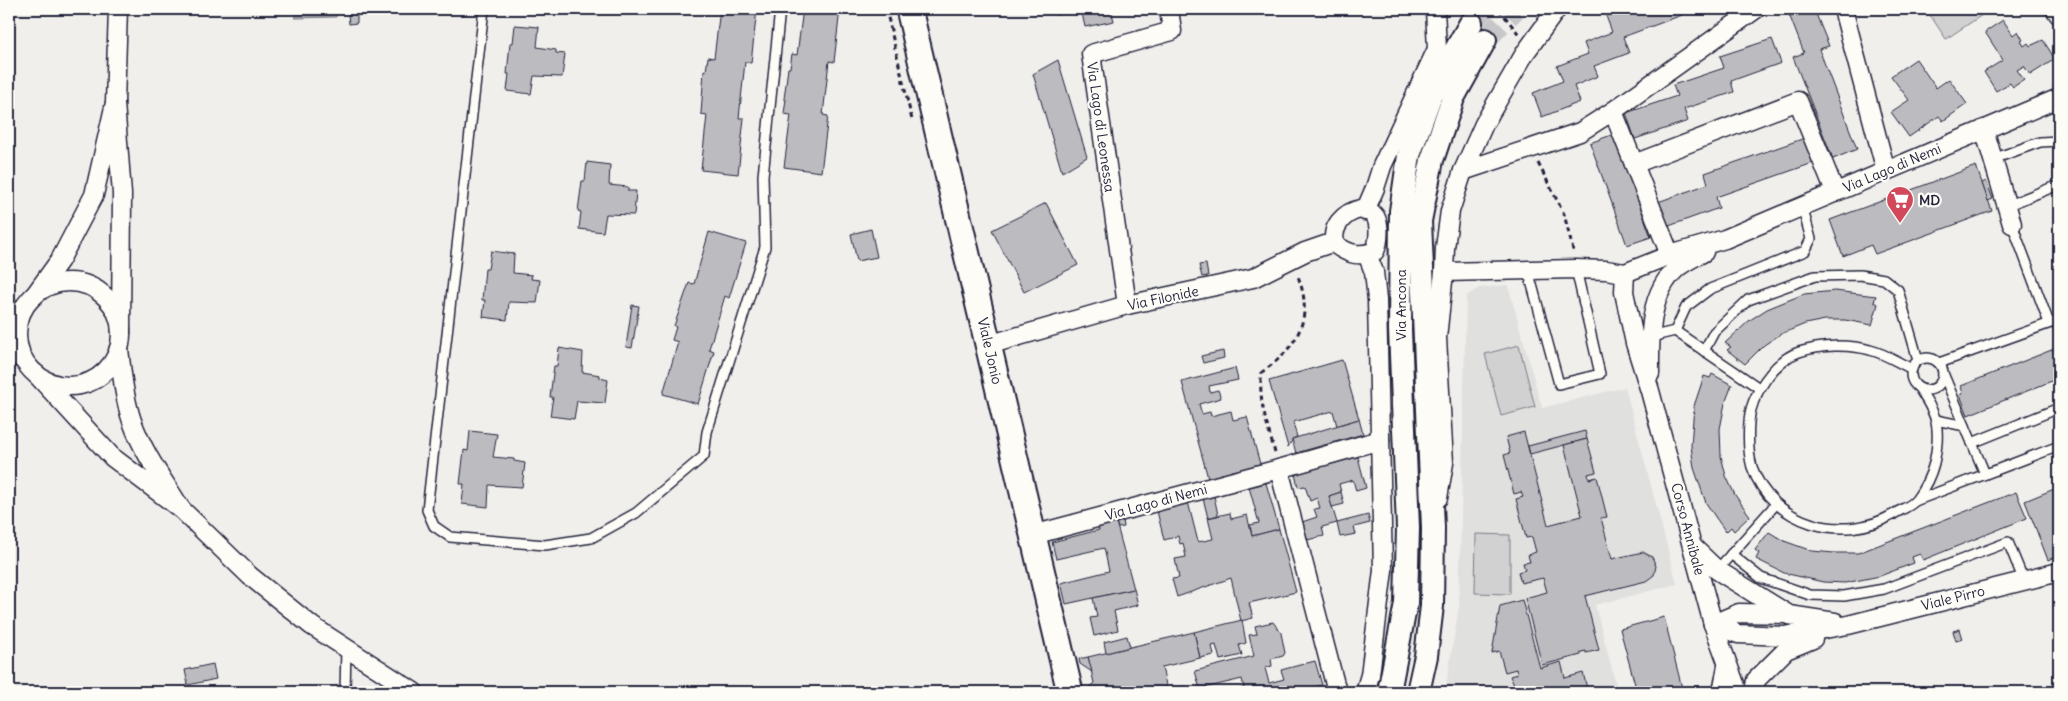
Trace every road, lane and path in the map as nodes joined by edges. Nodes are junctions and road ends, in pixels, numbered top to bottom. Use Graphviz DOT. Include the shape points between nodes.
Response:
graph roads {
  1 [pos="118,9"];
  2 [pos="484,9"];
  3 [pos="780,9"];
  4 [pos="895,9"];
  5 [pos="909,9"];
  6 [pos="1169,9"];
  7 [pos="1435,9"];
  8 [pos="1499,9"];
  9 [pos="1557,9"];
  10 [pos="1756,9"];
  11 [pos="1843,9"];
  12 [pos="2055,9"];
  13 [pos="2059,15"];
  14 [pos="1521,37"];
  15 [pos="2059,98"];
  16 [pos="115,104"];
  17 [pos="1613,111"];
  18 [pos="1984,130"];
  19 [pos="2059,141"];
  20 [pos="1530,150"];
  21 [pos="1993,159"];
  22 [pos="1634,164"];
  23 [pos="1886,170"];
  24 [pos="1464,171"];
  25 [pos="2059,188"];
  26 [pos="1835,192"];
  27 [pos="1802,206"];
  28 [pos="2006,206"];
  29 [pos="1365,210"];
  30 [pos="2012,224"];
  31 [pos="1725,239"];
  32 [pos="1334,242"];
  33 [pos="1367,254"];
  34 [pos="1670,255"];
  35 [pos="1290,260"];
  36 [pos="1576,269"];
  37 [pos="1528,270"];
  38 [pos="1444,272"];
  39 [pos="1625,273"];
  40 [pos="31,299"];
  41 [pos="1377,300"];
  42 [pos="1127,306"];
  43 [pos="9,316"];
  44 [pos="2059,320"];
  45 [pos="2048,323"];
  46 [pos="1400,330"];
  47 [pos="1675,331"];
  48 [pos="1650,337"];
  49 [pos="120,341"];
  50 [pos="988,345"];
  51 [pos="1704,351"];
  52 [pos="9,357"];
  53 [pos="1918,360"];
  54 [pos="1939,363"];
  55 [pos="1912,369"];
  56 [pos="34,372"];
  57 [pos="1943,373"];
  58 [pos="1759,388"];
  59 [pos="1919,388"];
  60 [pos="1650,392"];
  61 [pos="2059,408"];
  62 [pos="1936,420"];
  63 [pos="1965,426"];
  64 [pos="1380,440"];
  65 [pos="1972,443"];
  66 [pos="2059,446"];
  67 [pos="1279,469"];
  68 [pos="1985,474"];
  69 [pos="1915,501"];
  70 [pos="1776,504"];
  71 [pos="181,509"];
  72 [pos="1433,528"];
  73 [pos="1033,534"];
  74 [pos="1694,548"];
  75 [pos="1731,554"];
  76 [pos="1716,570"];
  77 [pos="2059,572"];
  78 [pos="2024,581"];
  79 [pos="1789,614"];
  80 [pos="1713,624"];
  81 [pos="1848,624"];
  82 [pos="346,648"];
  83 [pos="1727,666"];
  84 [pos="345,692"];
  85 [pos="414,692"];
  86 [pos="1054,692"];
  87 [pos="1070,692"];
  88 [pos="1337,692"];
  89 [pos="1364,692"];
  90 [pos="1389,692"];
  91 [pos="1418,692"];
  92 [pos="1722,692"];
  93 [pos="1738,692"];
  94 [pos="1754,692"];
  1 -- 16 [label="street"];
  2 -- 3 [label="lane" via="427,510 434,526 450,537 545,545 592,538 636,513 704,456 707,432 765,247 763,176"];
  4 -- 86 [label="main road, Viale Jonio"];
  5 -- 50 [label="main road, Viale Jonio"];
  6 -- 42 [label="street, Via Lago di Leonessa" via="1172,31 1091,54"];
  7 -- 29 [label="street" via="1438,49 1382,166"];
  8 -- 14 [label="path, bridge"];
  9 -- 24 [label="street, Via Ancona" via="1526,53 1484,124"];
  10 -- 17 [label="street"];
  11 -- 23 [label="street"];
  12 -- 13 [label="street"];
  15 -- 18 [label="street, Via Lago di Nemi"];
  16 -- 40 [label="street" via="94,195 60,260"];
  16 -- 49 [label="street" via="122,194"];
  17 -- 20 [label="street" via="1580,132"];
  17 -- 22 [label="street"];
  18 -- 21 [label="street"];
  18 -- 23 [label="street, Via Lago di Nemi"];
  19 -- 21 [label="lane" via="2040,142"];
  20 -- 24 [label="street"];
  20 -- 36 [label="path" via="1564,214"];
  21 -- 28 [label="street"];
  22 -- 26 [label="street" via="1798,101"];
  22 -- 34 [label="street"];
  23 -- 26 [label="street, Via Lago di Nemi"];
  24 -- 38 [label="street, Via Ancona" via="1450,210"];
  25 -- 28 [label="lane" via="2053,187"];
  26 -- 27 [label="street, Via Lago di Nemi"];
  27 -- 31 [label="street, Via Lago di Nemi"];
  27 -- 47 [label="lane" via="1811,240 1805,251 1710,289 1686,307"];
  28 -- 30 [label="street"];
  29 -- 32 [label="street" via="1353,210 1335,227"];
  29 -- 33 [label="street" via="1375,216 1378,231 1375,251"];
  30 -- 45 [label="lane"];
  31 -- 34 [label="street"];
  31 -- 48 [label="street" via="1677,268 1662,286"];
  32 -- 33 [label="street" via="1357,256"];
  32 -- 35 [label="street, Via Filonide"];
  33 -- 41 [label="street" via="1374,272"];
  34 -- 39 [label="street"];
  35 -- 42 [label="street, Via Filonide" via="1253,278"];
  35 -- 67 [label="path" via="1306,304 1303,321 1285,354 1262,372 1259,385"];
  36 -- 37 [label="street"];
  36 -- 37 [label="lane" via="1600,374 1558,384"];
  36 -- 39 [label="street"];
  37 -- 38 [label="street"];
  38 -- 72 [label="street, Via Ancona" via="1437,338 1444,463"];
  39 -- 60 [label="street" via="1624,292 1634,343"];
  40 -- 43 [label="lane"];
  40 -- 49 [label="street" via="49,286 66,282 83,284 98,291 118,316"];
  40 -- 56 [label="street" via="17,327 24,361"];
  41 -- 46 [label="street"];
  41 -- 64 [label="street"];
  42 -- 50 [label="street, Via Filonide"];
  44 -- 45 [label="lane"];
  45 -- 54 [label="lane"];
  46 -- 72 [label="street, Via Ancona" via="1401,210 1409,155 1431,94 1478,31 1432,160 1420,221"];
  46 -- 90 [label="street, Via Ancona" via="1408,528 1406,603"];
  47 -- 48 [label="lane"];
  47 -- 51 [label="lane"];
  48 -- 60 [label="street"];
  49 -- 56 [label="street" via="112,364 100,376 86,383 69,386 52,383"];
  49 -- 71 [label="street" via="124,390 132,421 143,447"];
  50 -- 73 [label="main road, Viale Jonio"];
  51 -- 53 [label="lane" via="1714,332 1748,300 1816,276 1860,276 1884,279 1898,290"];
  51 -- 58 [label="lane"];
  52 -- 56 [label="lane"];
  53 -- 54 [label="lane" via="1929,358"];
  53 -- 55 [label="lane"];
  54 -- 57 [label="lane"];
  55 -- 58 [label="lane" via="1871,350 1834,346 1798,352 1776,367"];
  55 -- 59 [label="lane" via="1912,380"];
  56 -- 71 [label="street" via="112,457"];
  57 -- 59 [label="lane" via="1940,384 1930,390"];
  57 -- 63 [label="lane"];
  58 -- 70 [label="lane" via="1749,414 1752,468"];
  59 -- 62 [label="lane"];
  60 -- 74 [label="street, Corso Annibale"];
  61 -- 65 [label="lane"];
  62 -- 63 [label="lane"];
  62 -- 69 [label="lane" via="1938,445 1931,474"];
  63 -- 65 [label="lane"];
  64 -- 67 [label="street, Via Lago di Nemi"];
  64 -- 89 [label="street" via="1383,570 1370,675"];
  65 -- 68 [label="lane"];
  66 -- 68 [label="lane"];
  67 -- 73 [label="street, Via Lago di Nemi"];
  67 -- 88 [label="street"];
  68 -- 69 [label="lane"];
  69 -- 70 [label="lane" via="1887,518 1859,527 1834,529 1802,521"];
  70 -- 75 [label="lane"];
  71 -- 82 [label="street" via="250,576 312,626"];
  72 -- 91 [label="street, Via Ancona" via="1432,606"];
  73 -- 87 [label="main road, Viale Jonio"];
  74 -- 76 [label="street, Viale Pirro"];
  74 -- 80 [label="street, Corso Annibale"];
  75 -- 76 [label="lane"];
  75 -- 78 [label="lane" via="1761,578 1810,595 1844,596 1884,589 2008,542"];
  76 -- 79 [label="street, Viale Pirro"];
  77 -- 78 [label="street, Viale Pirro"];
  78 -- 81 [label="street, Viale Pirro"];
  79 -- 80 [label="street, Viale Pirro" via="1739,613"];
  79 -- 81 [label="street, Viale Pirro"];
  80 -- 81 [label="street, Viale Pirro" via="1738,634 1784,636"];
  80 -- 83 [label="street, Corso Annibale"];
  81 -- 94 [label="street, Viale Pirro" via="1786,650 1756,680"];
  82 -- 84 [label="lane"];
  82 -- 85 [label="street"];
  83 -- 92 [label="street, Corso Annibale"];
  83 -- 93 [label="street, Corso Annibale"];
}
